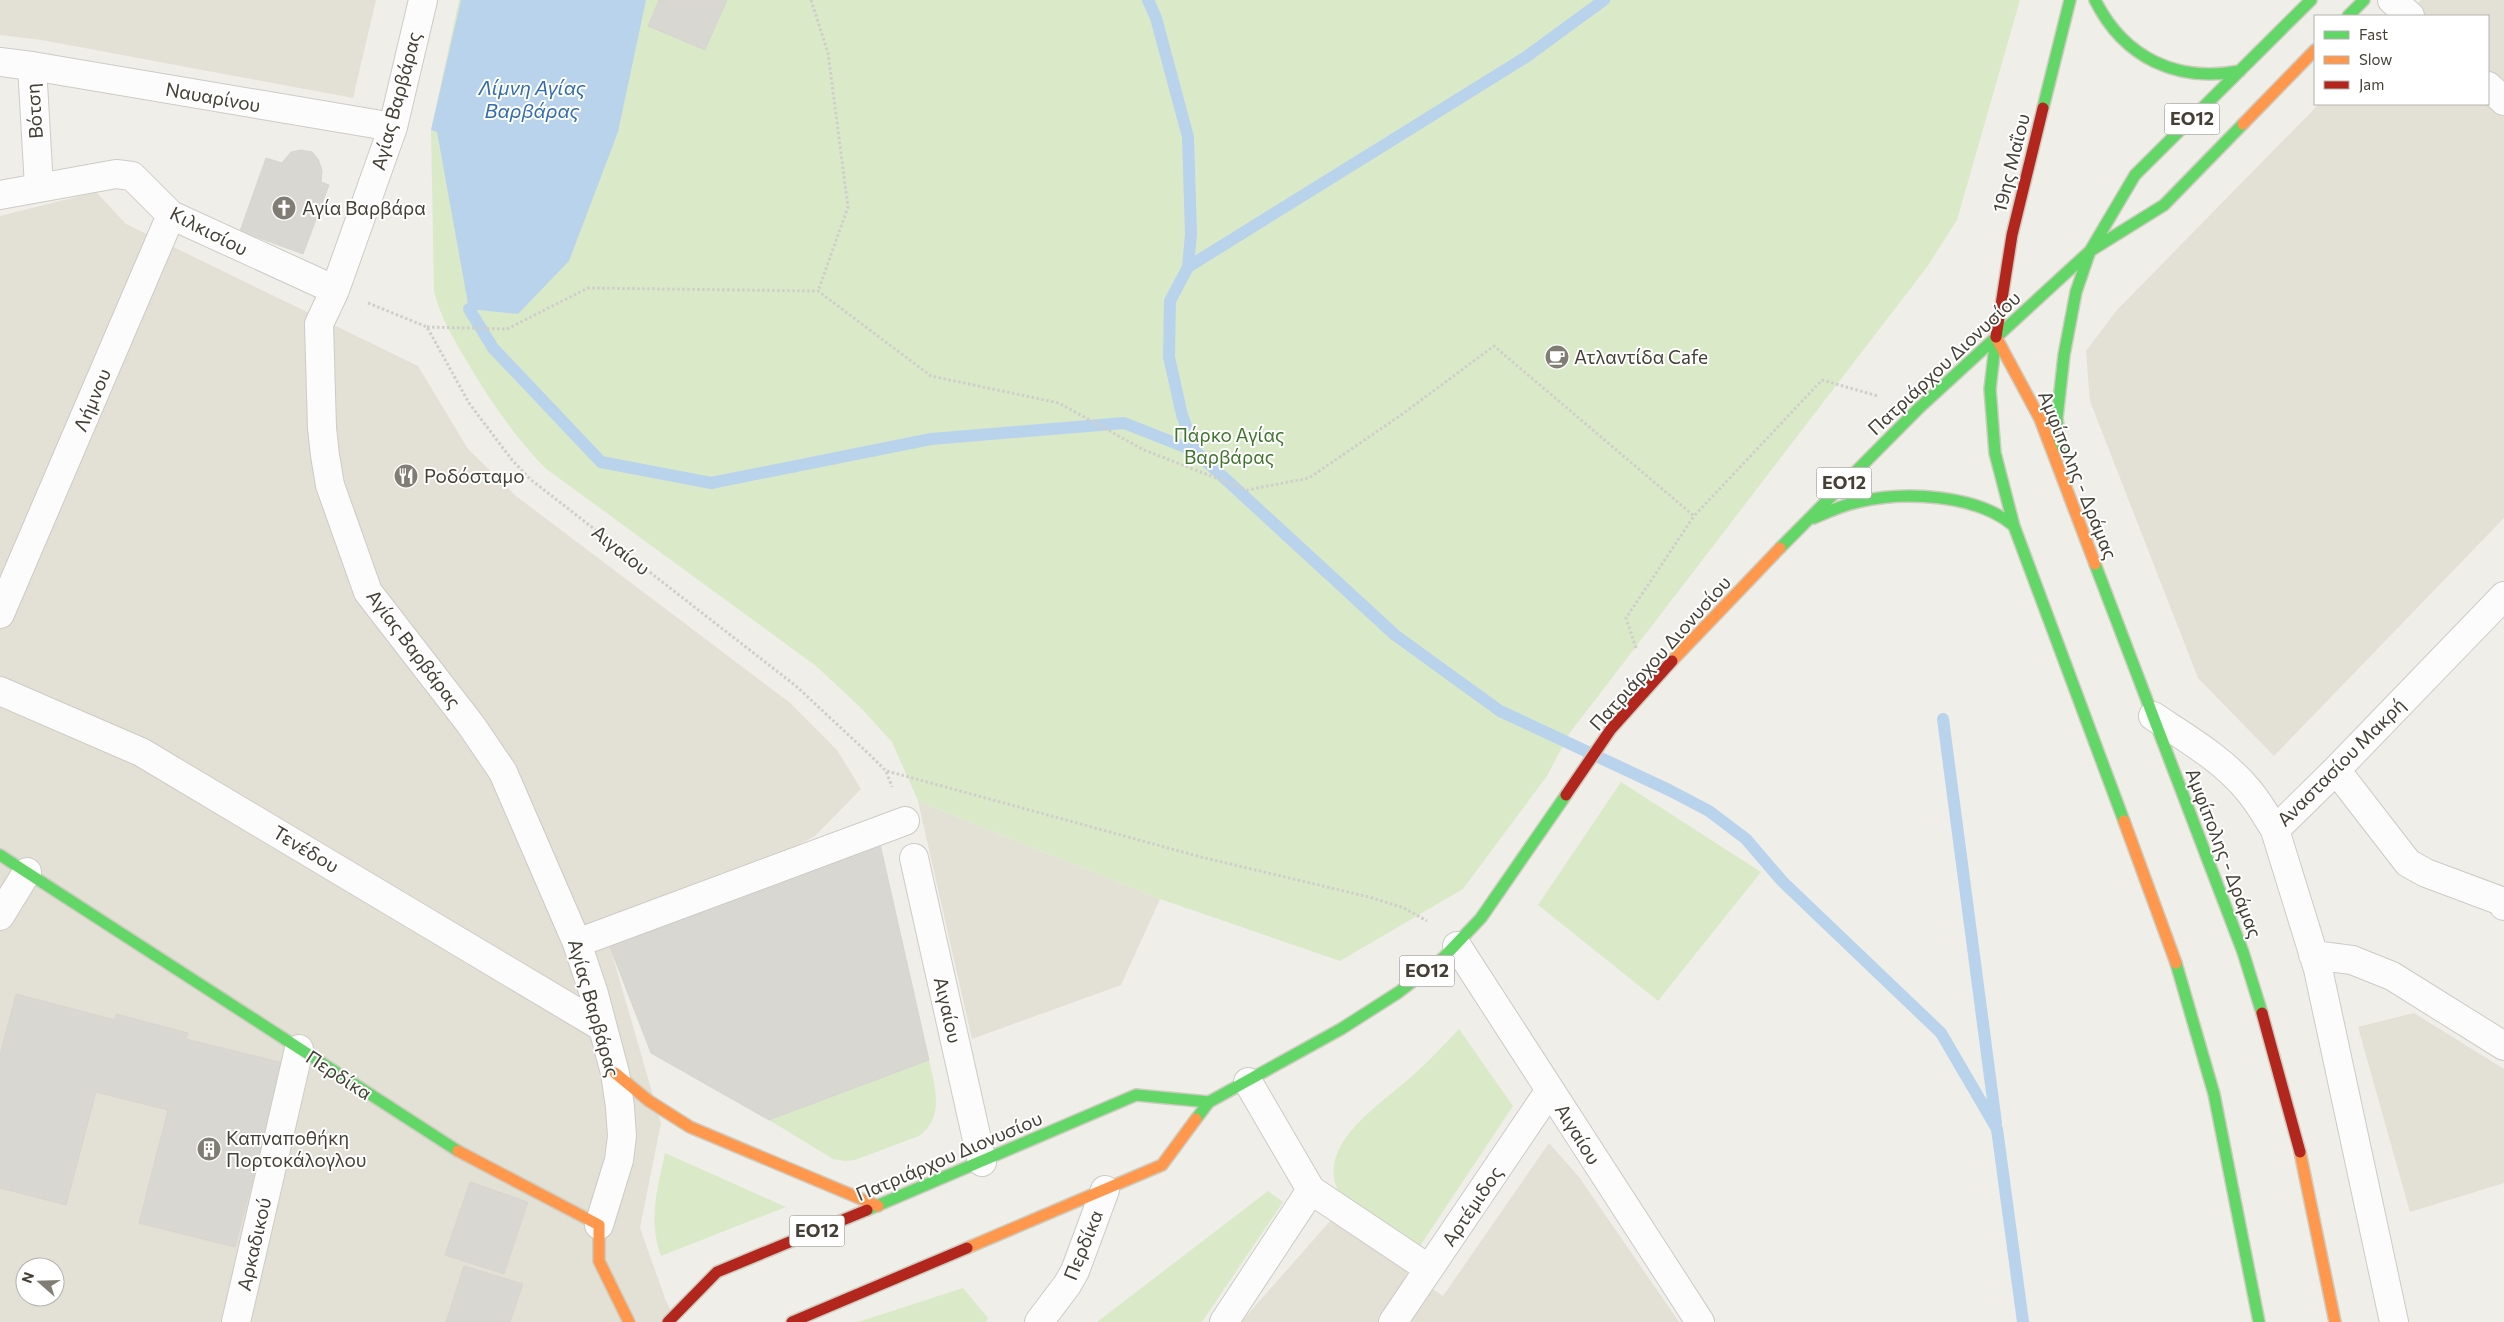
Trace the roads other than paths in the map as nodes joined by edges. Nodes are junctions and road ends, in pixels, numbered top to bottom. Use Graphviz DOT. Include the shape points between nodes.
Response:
graph roads {
  1 [pos="423,0"];
  2 [pos="2070,0"];
  3 [pos="2095,0"];
  4 [pos="2311,0"];
  5 [pos="2364,0"];
  6 [pos="2392,0"];
  7 [pos="2349,15"];
  8 [pos="2409,15"];
  9 [pos="2314,51"];
  10 [pos="0,62"];
  11 [pos="32,66"];
  12 [pos="2240,72"];
  13 [pos="2489,87"];
  14 [pos="2504,101"];
  15 [pos="394,127"];
  16 [pos="39,187"];
  17 [pos="0,195"];
  18 [pos="171,215"];
  19 [pos="2090,251"];
  20 [pos="335,290"];
  21 [pos="1996,337"];
  22 [pos="2064,484"];
  23 [pos="1805,520"];
  24 [pos="2014,526"];
  25 [pos="2504,596"];
  26 [pos="0,614"];
  27 [pos="0,691"];
  28 [pos="2153,716"];
  29 [pos="2336,770"];
  30 [pos="905,821"];
  31 [pos="2275,830"];
  32 [pos="0,855"];
  33 [pos="914,858"];
  34 [pos="27,872"];
  35 [pos="2504,906"];
  36 [pos="0,916"];
  37 [pos="577,943"];
  38 [pos="1457,946"];
  39 [pos="2313,954"];
  40 [pos="602,1026"];
  41 [pos="2503,1037"];
  42 [pos="299,1049"];
  43 [pos="614,1073"];
  44 [pos="1248,1082"];
  45 [pos="1550,1090"];
  46 [pos="1209,1102"];
  47 [pos="982,1162"];
  48 [pos="1105,1190"];
  49 [pos="1311,1190"];
  50 [pos="878,1206"];
  51 [pos="599,1226"];
  52 [pos="1429,1269"];
  53 [pos="236,1322"];
  54 [pos="628,1322"];
  55 [pos="668,1322"];
  56 [pos="792,1322"];
  57 [pos="1039,1322"];
  58 [pos="1224,1322"];
  59 [pos="1394,1322"];
  60 [pos="1700,1322"];
  61 [pos="2259,1322"];
  62 [pos="2335,1322"];
  63 [pos="2394,1322"];
  1 -- 15 [label="street, Αγίας Βαρβάρας"];
  2 -- 21 [label="main road, 19ης Μαΐου" via="2012,235"];
  3 -- 12 [label="main road" via="2114,32 2140,55 2172,70 2206,76"];
  4 -- 12 [label="main road, Πατριάρχου Διονυσίου / ΕΟ12"];
  5 -- 7 [label="main road"];
  6 -- 8 [label="street"];
  9 -- 19 [label="main road, Πατριάρχου Διονυσίου / ΕΟ12" via="2164,205"];
  10 -- 11 [label="street, Βότση"];
  11 -- 15 [label="street, Ναυαρίνου"];
  11 -- 16 [label="street, Βότση"];
  12 -- 19 [label="main road, Πατριάρχου Διονυσίου / ΕΟ12" via="2135,175"];
  13 -- 14 [label="street"];
  15 -- 20 [label="street, Αγίας Βαρβάρας"];
  16 -- 17 [label="street, Κιλκισίου"];
  16 -- 18 [label="street, Κιλκισίου" via="116,174 132,176"];
  18 -- 20 [label="street, Κιλκισίου"];
  18 -- 26 [label="street, Λήμνου"];
  19 -- 21 [label="main road, Πατριάρχου Διονυσίου / ΕΟ12"];
  19 -- 22 [label="main road" via="2076,292 2056,418"];
  20 -- 37 [label="street, Αγίας Βαρβάρας" via="318,331 322,428 330,485 361,577 368,592 471,725 503,772"];
  21 -- 22 [label="main road, Αμφίπολης - Δράμας" via="2040,419"];
  21 -- 23 [label="main road, Πατριάρχου Διονυσίου / ΕΟ12"];
  21 -- 24 [label="main road" via="1990,389 1995,453"];
  22 -- 28 [label="main road, Αμφίπολης - Δράμας"];
  23 -- 24 [label="main road" via="1858,502 1919,497 1974,505 1997,514"];
  23 -- 38 [label="main road, Πατριάρχου Διονυσίου / ΕΟ12" via="1612,729 1494,901"];
  24 -- 61 [label="main road" via="2166,932 2199,1037 2216,1104"];
  25 -- 29 [label="street, Αναστασίου Μακρή"];
  27 -- 40 [label="street, Τενέδου" via="141,752"];
  28 -- 31 [label="street, Αναστασίου Μακρή" via="2234,776 2248,790"];
  28 -- 62 [label="main road, Αμφίπολης - Δράμας" via="2194,818 2264,1012 2306,1174"];
  29 -- 31 [label="street, Αναστασίου Μακρή"];
  29 -- 35 [label="street" via="2408,864 2501,900"];
  30 -- 37 [label="street"];
  31 -- 39 [label="street"];
  32 -- 34 [label="main road, Περδίκα"];
  33 -- 47 [label="street, Αιγαίου"];
  34 -- 36 [label="street"];
  34 -- 42 [label="main road, Περδίκα"];
  37 -- 40 [label="street, Αγίας Βαρβάρας"];
  38 -- 44 [label="main road, Πατριάρχου Διονυσίου / ΕΟ12" via="1412,982 1349,1024"];
  38 -- 45 [label="street, Αιγαίου"];
  39 -- 41 [label="street" via="2352,960 2384,972"];
  39 -- 63 [label="street"];
  40 -- 43 [label="street, Αγίας Βαρβάρας"];
  42 -- 51 [label="main road, Περδίκα" via="472,1159"];
  42 -- 53 [label="street, Αρκαδικού"];
  43 -- 50 [label="main road" via="649,1101 690,1127"];
  43 -- 51 [label="street, Αγίας Βαρβάρας" via="622,1136"];
  44 -- 46 [label="main road, Πατριάρχου Διονυσίου / ΕΟ12"];
  44 -- 49 [label="street"];
  45 -- 52 [label="street, Αρτέμιδος"];
  45 -- 60 [label="street, Αιγαίου"];
  46 -- 47 [label="main road, Πατριάρχου Διονυσίου / ΕΟ12" via="1136,1095"];
  46 -- 48 [label="main road, Πατριάρχου Διονυσίου / ΕΟ12" via="1162,1165"];
  47 -- 50 [label="main road, Πατριάρχου Διονυσίου / ΕΟ12"];
  48 -- 56 [label="main road, Πατριάρχου Διονυσίου / ΕΟ12"];
  48 -- 57 [label="street, Περδίκα" via="1075,1271"];
  49 -- 52 [label="street"];
  49 -- 58 [label="street"];
  50 -- 55 [label="main road, Πατριάρχου Διονυσίου / ΕΟ12" via="717,1272"];
  51 -- 54 [label="main road" via="599,1261"];
  52 -- 59 [label="street, Αρτέμιδος"];
}
